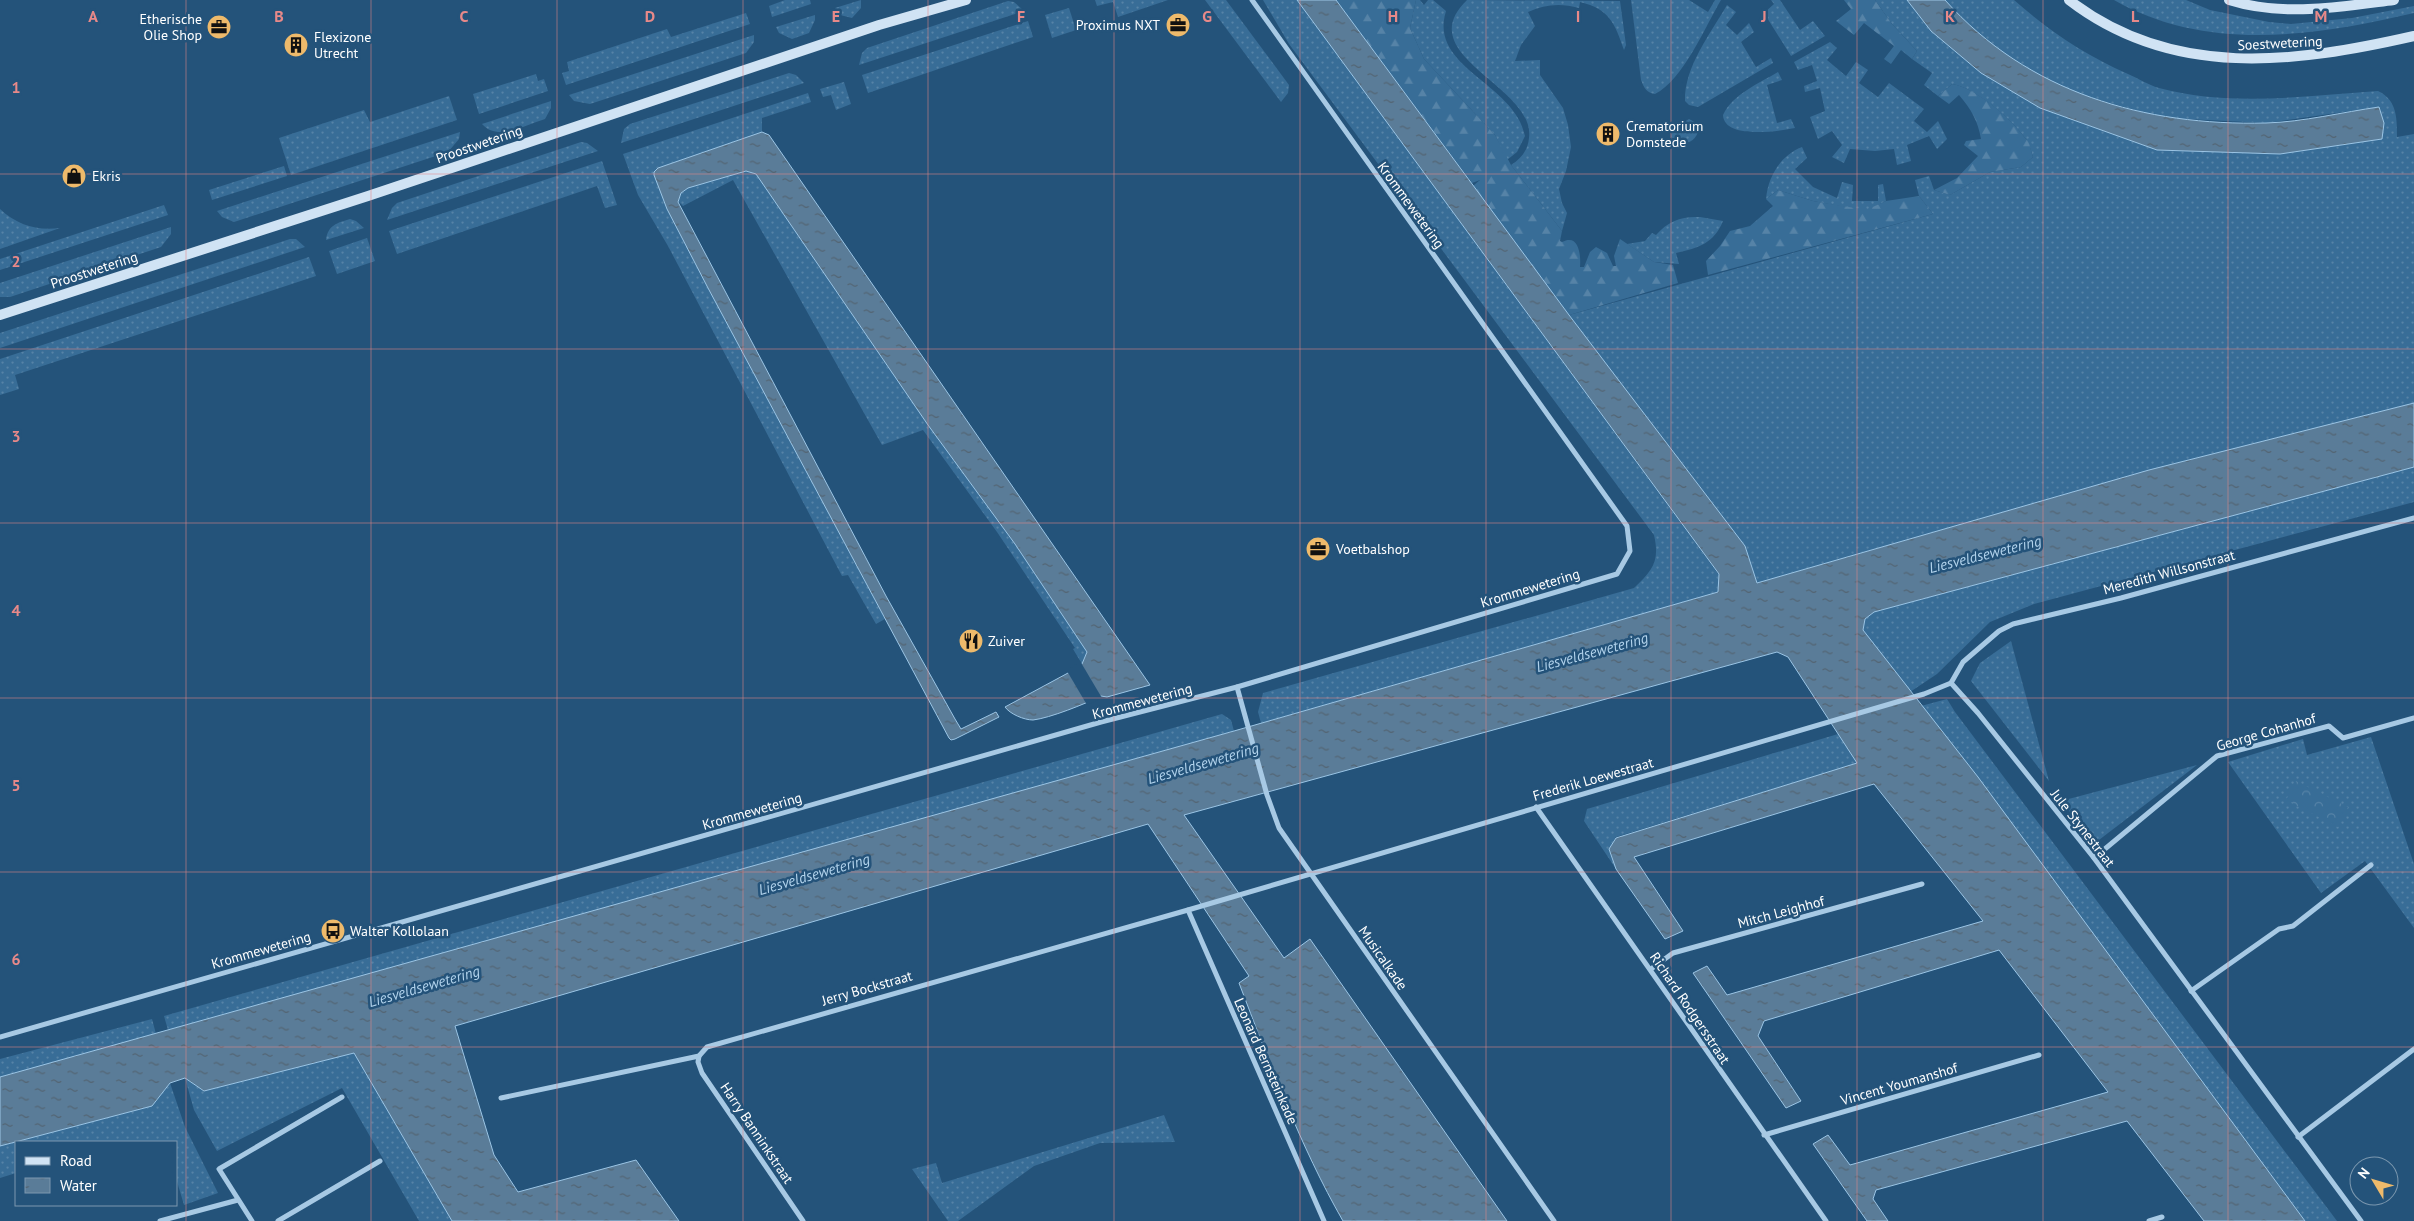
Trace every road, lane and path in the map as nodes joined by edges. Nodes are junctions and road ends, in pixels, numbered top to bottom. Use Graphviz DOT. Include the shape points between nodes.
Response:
graph roads {
  1 [pos="966,0"];
  2 [pos="1252,0"];
  3 [pos="2069,0"];
  4 [pos="2230,0"];
  5 [pos="2394,0"];
  6 [pos="2414,36"];
  7 [pos="0,315"];
  8 [pos="2414,518"];
  9 [pos="1951,683"];
  10 [pos="1237,688"];
  11 [pos="2414,718"];
  12 [pos="1536,807"];
  13 [pos="2094,858"];
  14 [pos="2371,865"];
  15 [pos="1310,873"];
  16 [pos="1922,884"];
  17 [pos="1240,893"];
  18 [pos="1188,910"];
  19 [pos="1651,969"];
  20 [pos="2191,991"];
  21 [pos="0,1037"];
  22 [pos="2414,1049"];
  23 [pos="2040,1055"];
  24 [pos="699,1056"];
  25 [pos="342,1097"];
  26 [pos="501,1098"];
  27 [pos="1764,1135"];
  28 [pos="2298,1137"];
  29 [pos="380,1161"];
  30 [pos="238,1200"];
  31 [pos="2162,1217"];
  32 [pos="160,1221"];
  33 [pos="252,1221"];
  34 [pos="278,1221"];
  35 [pos="803,1221"];
  36 [pos="1324,1221"];
  37 [pos="1554,1221"];
  38 [pos="1826,1221"];
  39 [pos="2149,1221"];
  40 [pos="2361,1221"];
  1 -- 7 [label="street, Proostwetering" via="880,25"];
  2 -- 10 [label="street, Krommewetering" via="1626,526 1630,551 1617,574"];
  3 -- 6 [label="street, Soestwetering" via="2086,13 2131,36 2182,52 2232,60 2284,59 2335,53"];
  4 -- 5 [label="street" via="2253,7 2319,10"];
  8 -- 9 [label="street, Meredith Willsonstraat" via="2121,598 2012,624 1962,662"];
  9 -- 12 [label="street, Frederik Loewestraat" via="1924,694"];
  9 -- 13 [label="street, Jule Stynestraat"];
  10 -- 15 [label="street, Musicalkade" via="1279,828"];
  10 -- 21 [label="street, Krommewetering" via="1092,725"];
  11 -- 13 [label="street, George Cohanhof" via="2343,738 2329,726 2217,756"];
  12 -- 15 [label="street, Frederik Loewestraat"];
  12 -- 19 [label="street, Richard Rodgersstraat"];
  13 -- 20 [label="street, Jule Stynestraat"];
  14 -- 20 [label="street" via="2293,926 2280,929"];
  15 -- 17 [label="street, Frederik Loewestraat"];
  15 -- 37 [label="street, Musicalkade"];
  16 -- 19 [label="street, Mitch Leighhof" via="1673,953"];
  17 -- 18 [label="street, Jerry Bockstraat"];
  18 -- 24 [label="street, Jerry Bockstraat" via="707,1046"];
  18 -- 36 [label="street, Leonard Bernsteinkade"];
  19 -- 27 [label="street, Richard Rodgersstraat"];
  20 -- 28 [label="street, Jule Stynestraat"];
  22 -- 28 [label="street"];
  23 -- 27 [label="street, Vincent Youmanshof"];
  24 -- 26 [label="street, Jerry Bockstraat"];
  24 -- 35 [label="street, Harry Banninkstraat" via="702,1073"];
  25 -- 30 [label="street" via="220,1168"];
  27 -- 38 [label="street, Richard Rodgersstraat"];
  28 -- 40 [label="street, Jule Stynestraat"];
  29 -- 34 [label="street"];
  30 -- 32 [label="street"];
  30 -- 33 [label="street"];
  31 -- 39 [label="street"];
}
